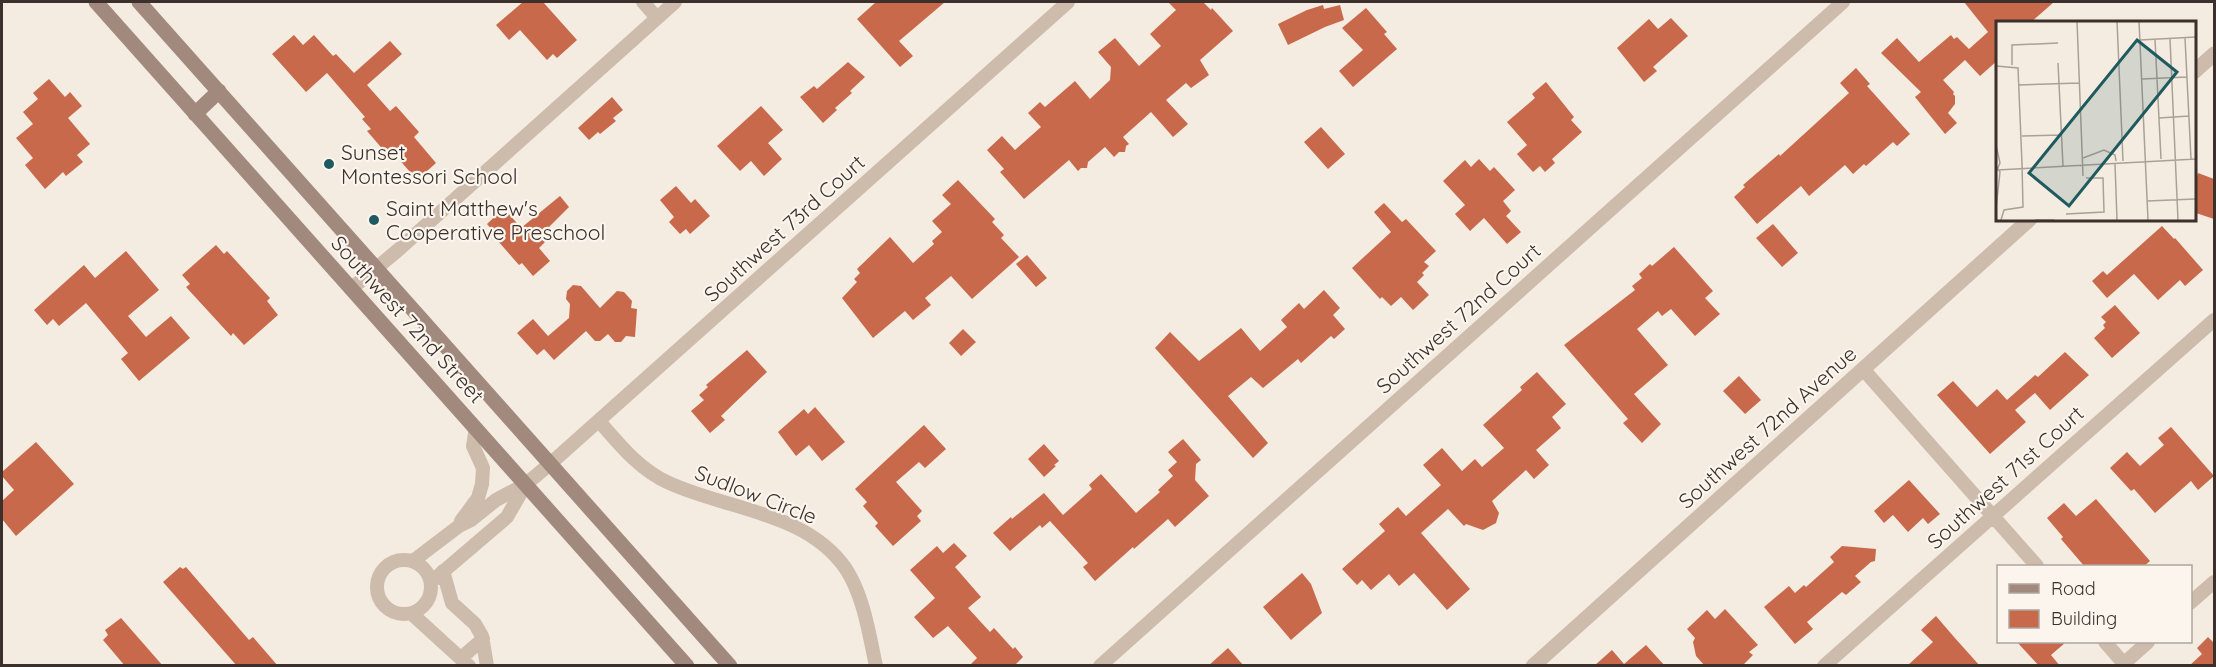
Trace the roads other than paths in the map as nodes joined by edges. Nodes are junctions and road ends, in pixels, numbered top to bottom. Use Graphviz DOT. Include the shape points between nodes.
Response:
graph roads {
  1 [pos="96,2"];
  2 [pos="139,2"];
  3 [pos="643,2"];
  4 [pos="675,2"];
  5 [pos="1068,2"];
  6 [pos="1843,2"];
  7 [pos="657,18"];
  8 [pos="2214,54"];
  9 [pos="2195,70"];
  10 [pos="219,91"];
  11 [pos="195,114"];
  12 [pos="2029,220"];
  13 [pos="376,268"];
  14 [pos="352,288"];
  15 [pos="2214,320"];
  16 [pos="1863,369"];
  17 [pos="599,421"];
  18 [pos="476,428"];
  19 [pos="550,464"];
  20 [pos="526,484"];
  21 [pos="1992,517"];
  22 [pos="459,526"];
  23 [pos="413,561"];
  24 [pos="2035,565"];
  25 [pos="443,571"];
  26 [pos="431,582"];
  27 [pos="2214,582"];
  28 [pos="2192,601"];
  29 [pos="412,614"];
  30 [pos="483,639"];
  31 [pos="2106,643"];
  32 [pos="2147,643"];
  33 [pos="465,662"];
  34 [pos="2124,665"];
  35 [pos="487,666"];
  36 [pos="687,666"];
  37 [pos="730,666"];
  38 [pos="876,666"];
  39 [pos="1100,666"];
  40 [pos="1533,666"];
  41 [pos="1824,666"];
  1 -- 11 [label="main road, Southwest 72nd Street"];
  2 -- 10 [label="main road, Southwest 72nd Street"];
  3 -- 7 [label="street"];
  4 -- 7 [label="street"];
  5 -- 17 [label="street, Southwest 73rd Court"];
  6 -- 39 [label="street, Southwest 72nd Court"];
  7 -- 13 [label="street"];
  8 -- 9 [label="street"];
  10 -- 11 [label="main road"];
  10 -- 13 [label="main road, Southwest 72nd Street"];
  11 -- 14 [label="main road, Southwest 72nd Street"];
  12 -- 16 [label="street, Southwest 72nd Avenue"];
  13 -- 14 [label="street"];
  13 -- 19 [label="main road, Southwest 72nd Street"];
  14 -- 18 [label="main road, Southwest 72nd Street"];
  15 -- 21 [label="street, Southwest 71st Court"];
  16 -- 21 [label="street"];
  16 -- 40 [label="street, Southwest 72nd Avenue"];
  17 -- 19 [label="street, Southwest 73rd Court"];
  17 -- 38 [label="street, Sudlow Circle" via="656,476 767,516 822,543 853,581"];
  18 -- 20 [label="main road, Southwest 72nd Street"];
  18 -- 22 [label="street" via="473,446 483,468 482,484 478,498"];
  19 -- 20 [label="street, Southwest 73rd Court"];
  19 -- 37 [label="main road, Southwest 72nd Street"];
  20 -- 22 [label="street"];
  20 -- 25 [label="street" via="507,517"];
  20 -- 36 [label="main road, Southwest 72nd Street"];
  21 -- 24 [label="street"];
  21 -- 41 [label="street, Southwest 71st Court"];
  22 -- 23 [label="street"];
  23 -- 26 [label="street" via="425,569"];
  23 -- 29 [label="street" via="390,563 380,574 376,588 387,609"];
  25 -- 26 [label="street"];
  25 -- 30 [label="street" via="452,603 475,624"];
  26 -- 29 [label="street" via="428,602"];
  27 -- 28 [label="street"];
  29 -- 33 [label="street"];
  30 -- 33 [label="street"];
  30 -- 35 [label="street"];
  31 -- 34 [label="street"];
  32 -- 34 [label="street"];
}
